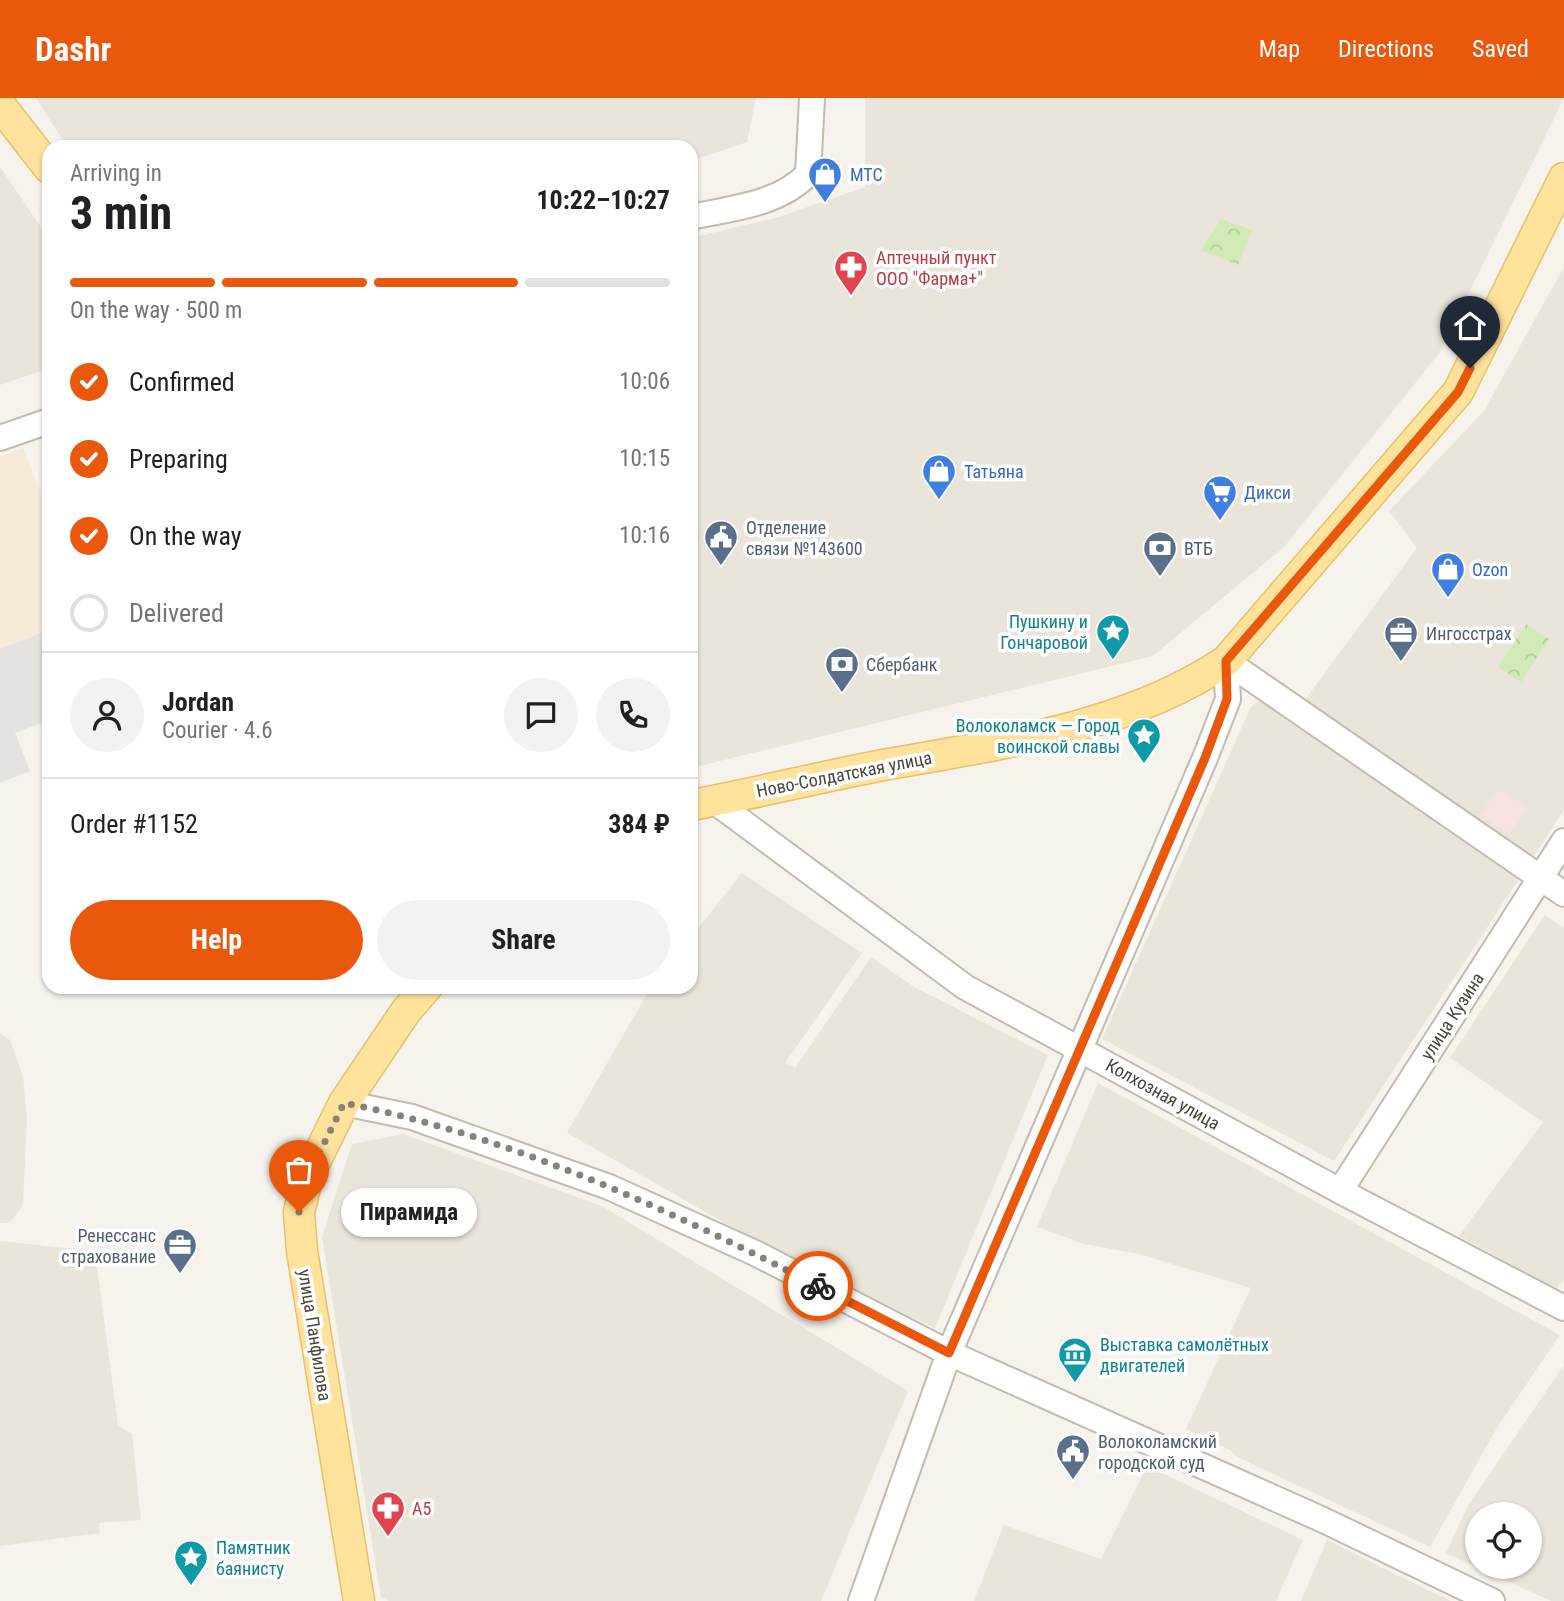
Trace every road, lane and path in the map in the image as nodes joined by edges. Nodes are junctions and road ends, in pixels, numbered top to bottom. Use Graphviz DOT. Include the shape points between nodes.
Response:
graph roads {
  1 [pos="812,98"];
  2 [pos="0,105"];
  3 [pos="42,159"];
  4 [pos="1564,178"];
  5 [pos="698,215"];
  6 [pos="42,423"];
  7 [pos="0,438"];
  8 [pos="1226,661"];
  9 [pos="702,803"];
  10 [pos="1564,841"];
  11 [pos="1540,877"];
  12 [pos="1564,894"];
  13 [pos="406,999"];
  14 [pos="1078,1049"];
  15 [pos="344,1103"];
  16 [pos="1340,1191"];
  17 [pos="1563,1303"];
  18 [pos="949,1353"];
  19 [pos="359,1601"];
  20 [pos="861,1601"];
  21 [pos="1492,1601"];
  1 -- 5 [label="street" via="808,174 793,190"];
  2 -- 3 [label="main road"];
  4 -- 8 [label="main road, Ново-Солдатская улица" via="1458,392"];
  6 -- 7 [label="street"];
  8 -- 9 [label="main road, Ново-Солдатская улица" via="1195,682 1148,702 1039,736"];
  8 -- 11 [label="street"];
  8 -- 14 [label="street" via="1223,710"];
  9 -- 14 [label="street, Колхозная улица" via="965,987"];
  10 -- 11 [label="street, улица Кузина"];
  11 -- 12 [label="street"];
  11 -- 16 [label="street, улица Кузина"];
  13 -- 15 [label="main road, улица Панфилова"];
  14 -- 16 [label="street, Колхозная улица"];
  14 -- 18 [label="street"];
  15 -- 18 [label="street" via="412,1117 609,1187 754,1253"];
  15 -- 19 [label="main road, улица Панфилова" via="308,1176 299,1212"];
  16 -- 17 [label="street, Колхозная улица"];
  18 -- 20 [label="street"];
  18 -- 21 [label="street" via="1321,1519"];
}
